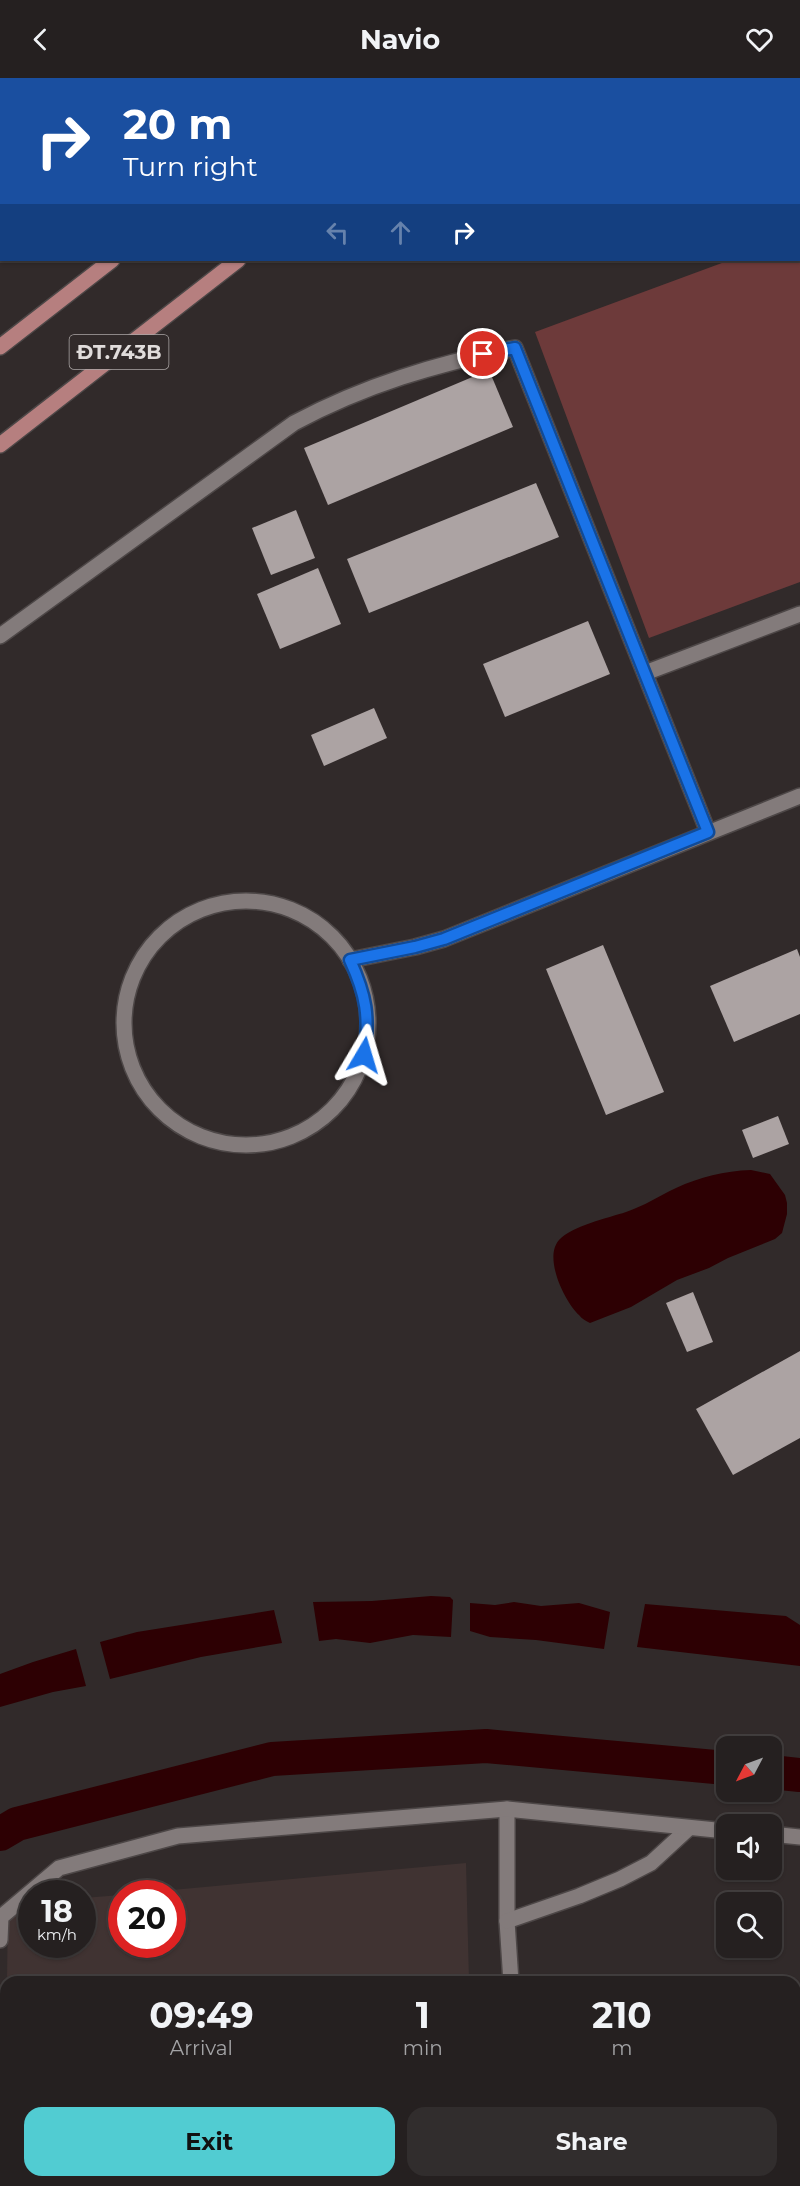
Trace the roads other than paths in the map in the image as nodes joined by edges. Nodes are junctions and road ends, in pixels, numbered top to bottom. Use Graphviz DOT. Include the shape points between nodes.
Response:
graph roads {
  1 [pos="111,261"];
  2 [pos="237,261"];
  3 [pos="0,347"];
  4 [pos="0,445"];
  5 [pos="800,614"];
  6 [pos="0,636"];
  7 [pos="645,673"];
  8 [pos="800,795"];
  9 [pos="708,832"];
  10 [pos="350,960"];
  11 [pos="507,1809"];
  12 [pos="689,1828"];
  13 [pos="716,1830"];
  14 [pos="782,1835"];
  15 [pos="800,1836"];
  16 [pos="507,1921"];
  17 [pos="0,1940"];
  18 [pos="511,1976"];
  1 -- 3 [label="main road"];
  2 -- 4 [label="main road, ĐT.743B"];
  5 -- 7 [label="street"];
  6 -- 7 [label="street" via="294,423 332,403 420,370 515,348"];
  7 -- 9 [label="street"];
  8 -- 9 [label="street"];
  9 -- 10 [label="street" via="444,939"];
  10 -- 10 [label="street" via="335,939 316,923 271,903 223,903 199,909 177,921 143,957 125,1002 128,1051 149,1096 186,1128 233,1144 281,1140 325,1116 355,1078 368,1031 360,982"];
  11 -- 12 [label="street"];
  11 -- 16 [label="street"];
  11 -- 17 [label="street" via="178,1836 59,1868 1,1917"];
  12 -- 13 [label="street"];
  12 -- 16 [label="street" via="651,1863 620,1879"];
  14 -- 15 [label="street"];
  16 -- 18 [label="street"];
}
